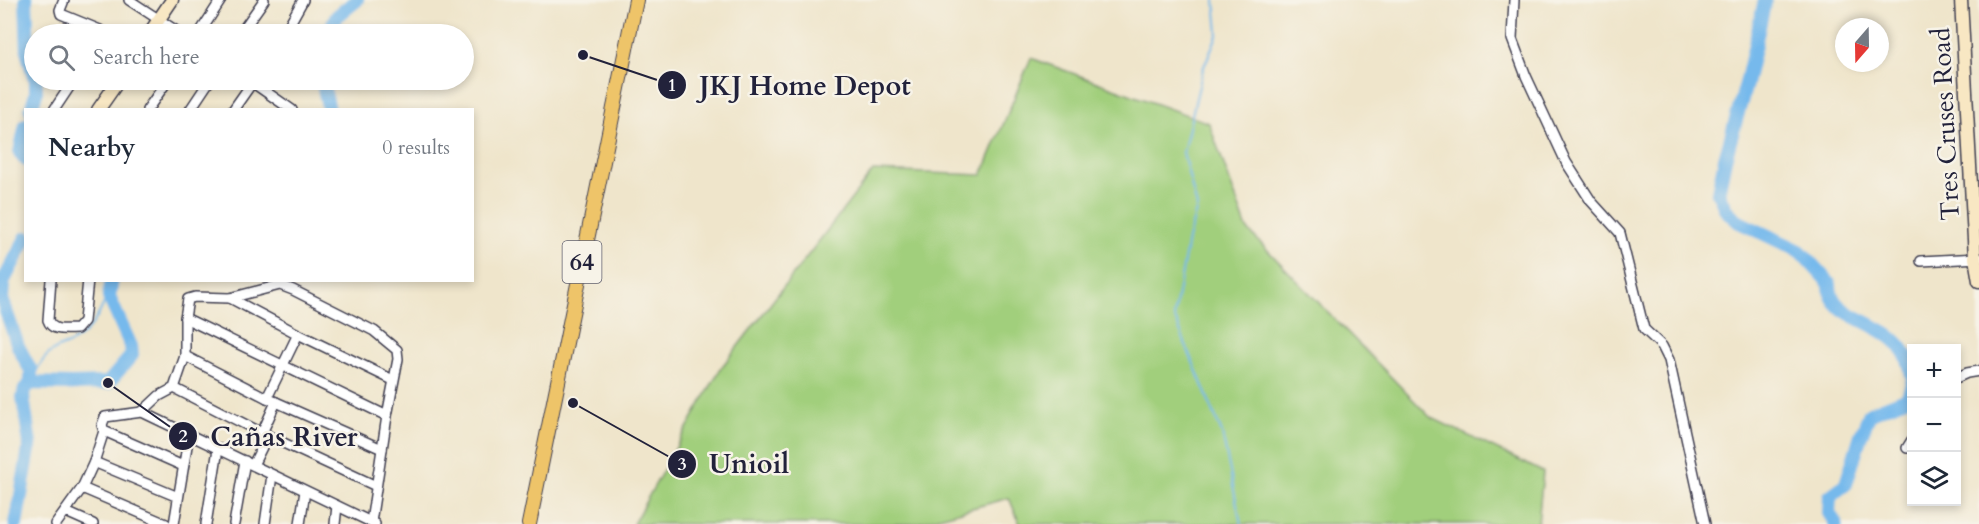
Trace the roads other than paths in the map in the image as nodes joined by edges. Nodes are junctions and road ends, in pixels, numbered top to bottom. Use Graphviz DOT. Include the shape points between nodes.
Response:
graph roads {
  1 [pos="64,0"];
  2 [pos="129,0"];
  3 [pos="172,0"];
  4 [pos="221,0"];
  5 [pos="264,0"];
  6 [pos="303,0"];
  7 [pos="636,0"];
  8 [pos="1514,0"];
  9 [pos="1961,0"];
  10 [pos="159,20"];
  11 [pos="85,24"];
  12 [pos="156,24"];
  13 [pos="165,24"];
  14 [pos="205,24"];
  15 [pos="247,24"];
  16 [pos="290,24"];
  17 [pos="67,90"];
  18 [pos="111,90"];
  19 [pos="161,90"];
  20 [pos="203,90"];
  21 [pos="246,90"];
  22 [pos="265,90"];
  23 [pos="55,108"];
  24 [pos="99,108"];
  25 [pos="148,108"];
  26 [pos="191,108"];
  27 [pos="234,108"];
  28 [pos="289,108"];
  29 [pos="1977,258"];
  30 [pos="1921,261"];
  31 [pos="51,282"];
  32 [pos="88,282"];
  33 [pos="1979,282"];
  34 [pos="230,298"];
  35 [pos="185,318"];
  36 [pos="298,334"];
  37 [pos="185,356"];
  38 [pos="282,366"];
  39 [pos="1979,371"];
  40 [pos="1961,376"];
  41 [pos="393,380"];
  42 [pos="174,388"];
  43 [pos="267,398"];
  44 [pos="276,402"];
  45 [pos="142,411"];
  46 [pos="387,416"];
  47 [pos="104,431"];
  48 [pos="189,434"];
  49 [pos="265,434"];
  50 [pos="218,448"];
  51 [pos="382,449"];
  52 [pos="94,462"];
  53 [pos="249,463"];
  54 [pos="183,466"];
  55 [pos="272,475"];
  56 [pos="376,486"];
  57 [pos="82,488"];
  58 [pos="305,491"];
  59 [pos="178,497"];
  60 [pos="338,506"];
  61 [pos="66,512"];
  62 [pos="373,523"];
  63 [pos="56,524"];
  64 [pos="93,524"];
  65 [pos="166,524"];
  66 [pos="174,524"];
  67 [pos="206,524"];
  68 [pos="234,524"];
  69 [pos="264,524"];
  70 [pos="300,524"];
  71 [pos="335,524"];
  72 [pos="528,524"];
  73 [pos="1705,524"];
  1 -- 11 [label="street" via="61,14"];
  2 -- 10 [label="street"];
  3 -- 10 [label="main road"];
  4 -- 14 [label="street"];
  5 -- 15 [label="street"];
  6 -- 16 [label="street"];
  7 -- 72 [label="main road, 64"];
  8 -- 73 [label="street" via="1512,39 1526,76 1566,162 1591,201 1620,233 1644,329 1662,345 1669,360"];
  9 -- 29 [label="main road, Tres Cruses Road"];
  10 -- 12 [label="main road"];
  10 -- 13 [label="street"];
  17 -- 23 [label="street"];
  18 -- 24 [label="main road"];
  19 -- 25 [label="street"];
  20 -- 26 [label="street"];
  21 -- 27 [label="street"];
  22 -- 28 [label="street"];
  29 -- 30 [label="street"];
  29 -- 33 [label="main road, Tres Cruses Road"];
  31 -- 32 [label="street" via="50,326 77,328 84,321"];
  34 -- 35 [label="street" via="188,299"];
  34 -- 36 [label="street"];
  34 -- 41 [label="street" via="280,285 374,331 393,345 398,354"];
  35 -- 37 [label="street"];
  35 -- 38 [label="street"];
  36 -- 38 [label="street"];
  36 -- 41 [label="street"];
  37 -- 42 [label="street"];
  37 -- 43 [label="street"];
  38 -- 43 [label="street"];
  38 -- 46 [label="street"];
  39 -- 40 [label="street"];
  41 -- 46 [label="street"];
  42 -- 45 [label="street"];
  42 -- 49 [label="street"];
  43 -- 44 [label="street"];
  44 -- 49 [label="street"];
  44 -- 51 [label="street"];
  45 -- 47 [label="street" via="105,417"];
  45 -- 48 [label="street"];
  46 -- 51 [label="street"];
  47 -- 52 [label="street"];
  47 -- 54 [label="street"];
  48 -- 50 [label="street"];
  48 -- 54 [label="street"];
  49 -- 53 [label="street"];
  49 -- 56 [label="street"];
  50 -- 53 [label="street"];
  50 -- 67 [label="street"];
  51 -- 56 [label="street"];
  52 -- 57 [label="street"];
  52 -- 59 [label="street"];
  53 -- 55 [label="street"];
  53 -- 68 [label="street"];
  54 -- 59 [label="street"];
  55 -- 58 [label="street"];
  55 -- 69 [label="street"];
  56 -- 62 [label="street"];
  57 -- 61 [label="street"];
  57 -- 65 [label="street"];
  58 -- 60 [label="street"];
  58 -- 70 [label="street"];
  59 -- 66 [label="street"];
  60 -- 62 [label="street"];
  60 -- 71 [label="street"];
  61 -- 63 [label="street"];
  61 -- 64 [label="street"];
}
